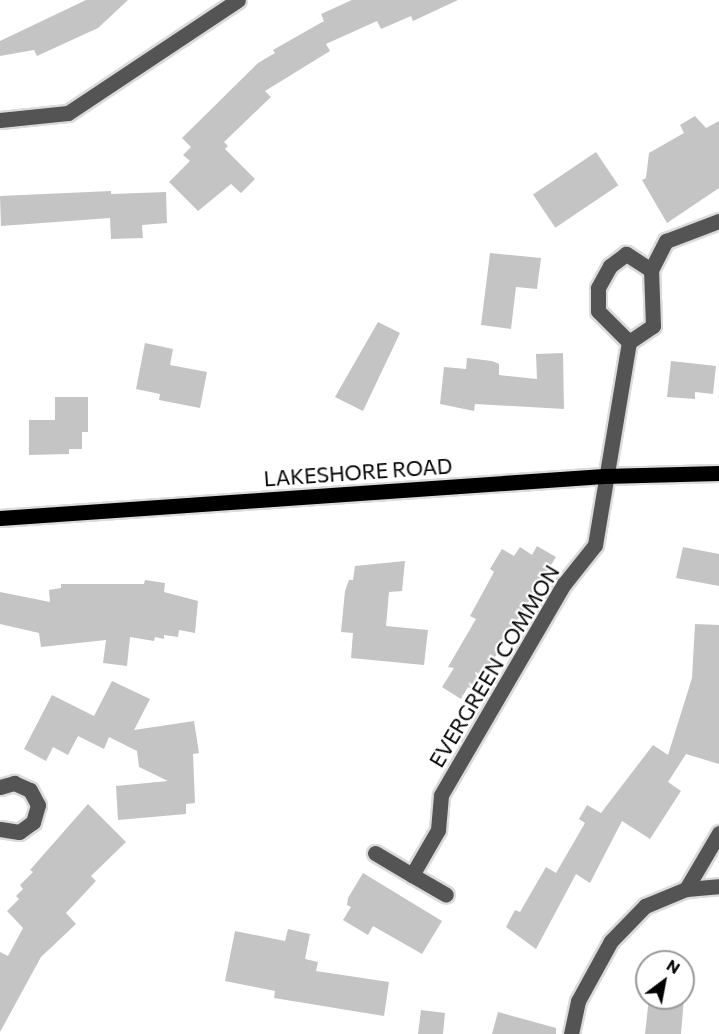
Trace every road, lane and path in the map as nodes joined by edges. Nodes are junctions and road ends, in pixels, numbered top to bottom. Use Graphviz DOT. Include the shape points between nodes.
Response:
graph roads {
  1 [pos="238,0"];
  2 [pos="0,120"];
  3 [pos="719,221"];
  4 [pos="651,270"];
  5 [pos="629,342"];
  6 [pos="719,473"];
  7 [pos="604,476"];
  8 [pos="0,518"];
  9 [pos="0,787"];
  10 [pos="719,833"];
  11 [pos="1,834"];
  12 [pos="375,853"];
  13 [pos="412,875"];
  14 [pos="719,886"];
  15 [pos="686,889"];
  16 [pos="446,896"];
  17 [pos="571,1034"];
  1 -- 2 [label="street" via="68,113"];
  3 -- 4 [label="street" via="666,241"];
  4 -- 5 [label="street" via="653,326"];
  4 -- 5 [label="street" via="626,254 610,266 598,288 598,311"];
  5 -- 7 [label="street, EVERGREEN COMMON"];
  6 -- 7 [label="main road, LAKESHORE ROAD"];
  7 -- 8 [label="main road, LAKESHORE ROAD"];
  7 -- 13 [label="street, EVERGREEN COMMON" via="595,545 564,584 441,795 438,830"];
  9 -- 11 [label="street" via="14,783 30,790 38,806 33,822 19,832"];
  10 -- 15 [label="street"];
  12 -- 13 [label="street"];
  13 -- 16 [label="street"];
  14 -- 15 [label="street"];
  15 -- 17 [label="street" via="645,906 611,941 578,1001"];
}
